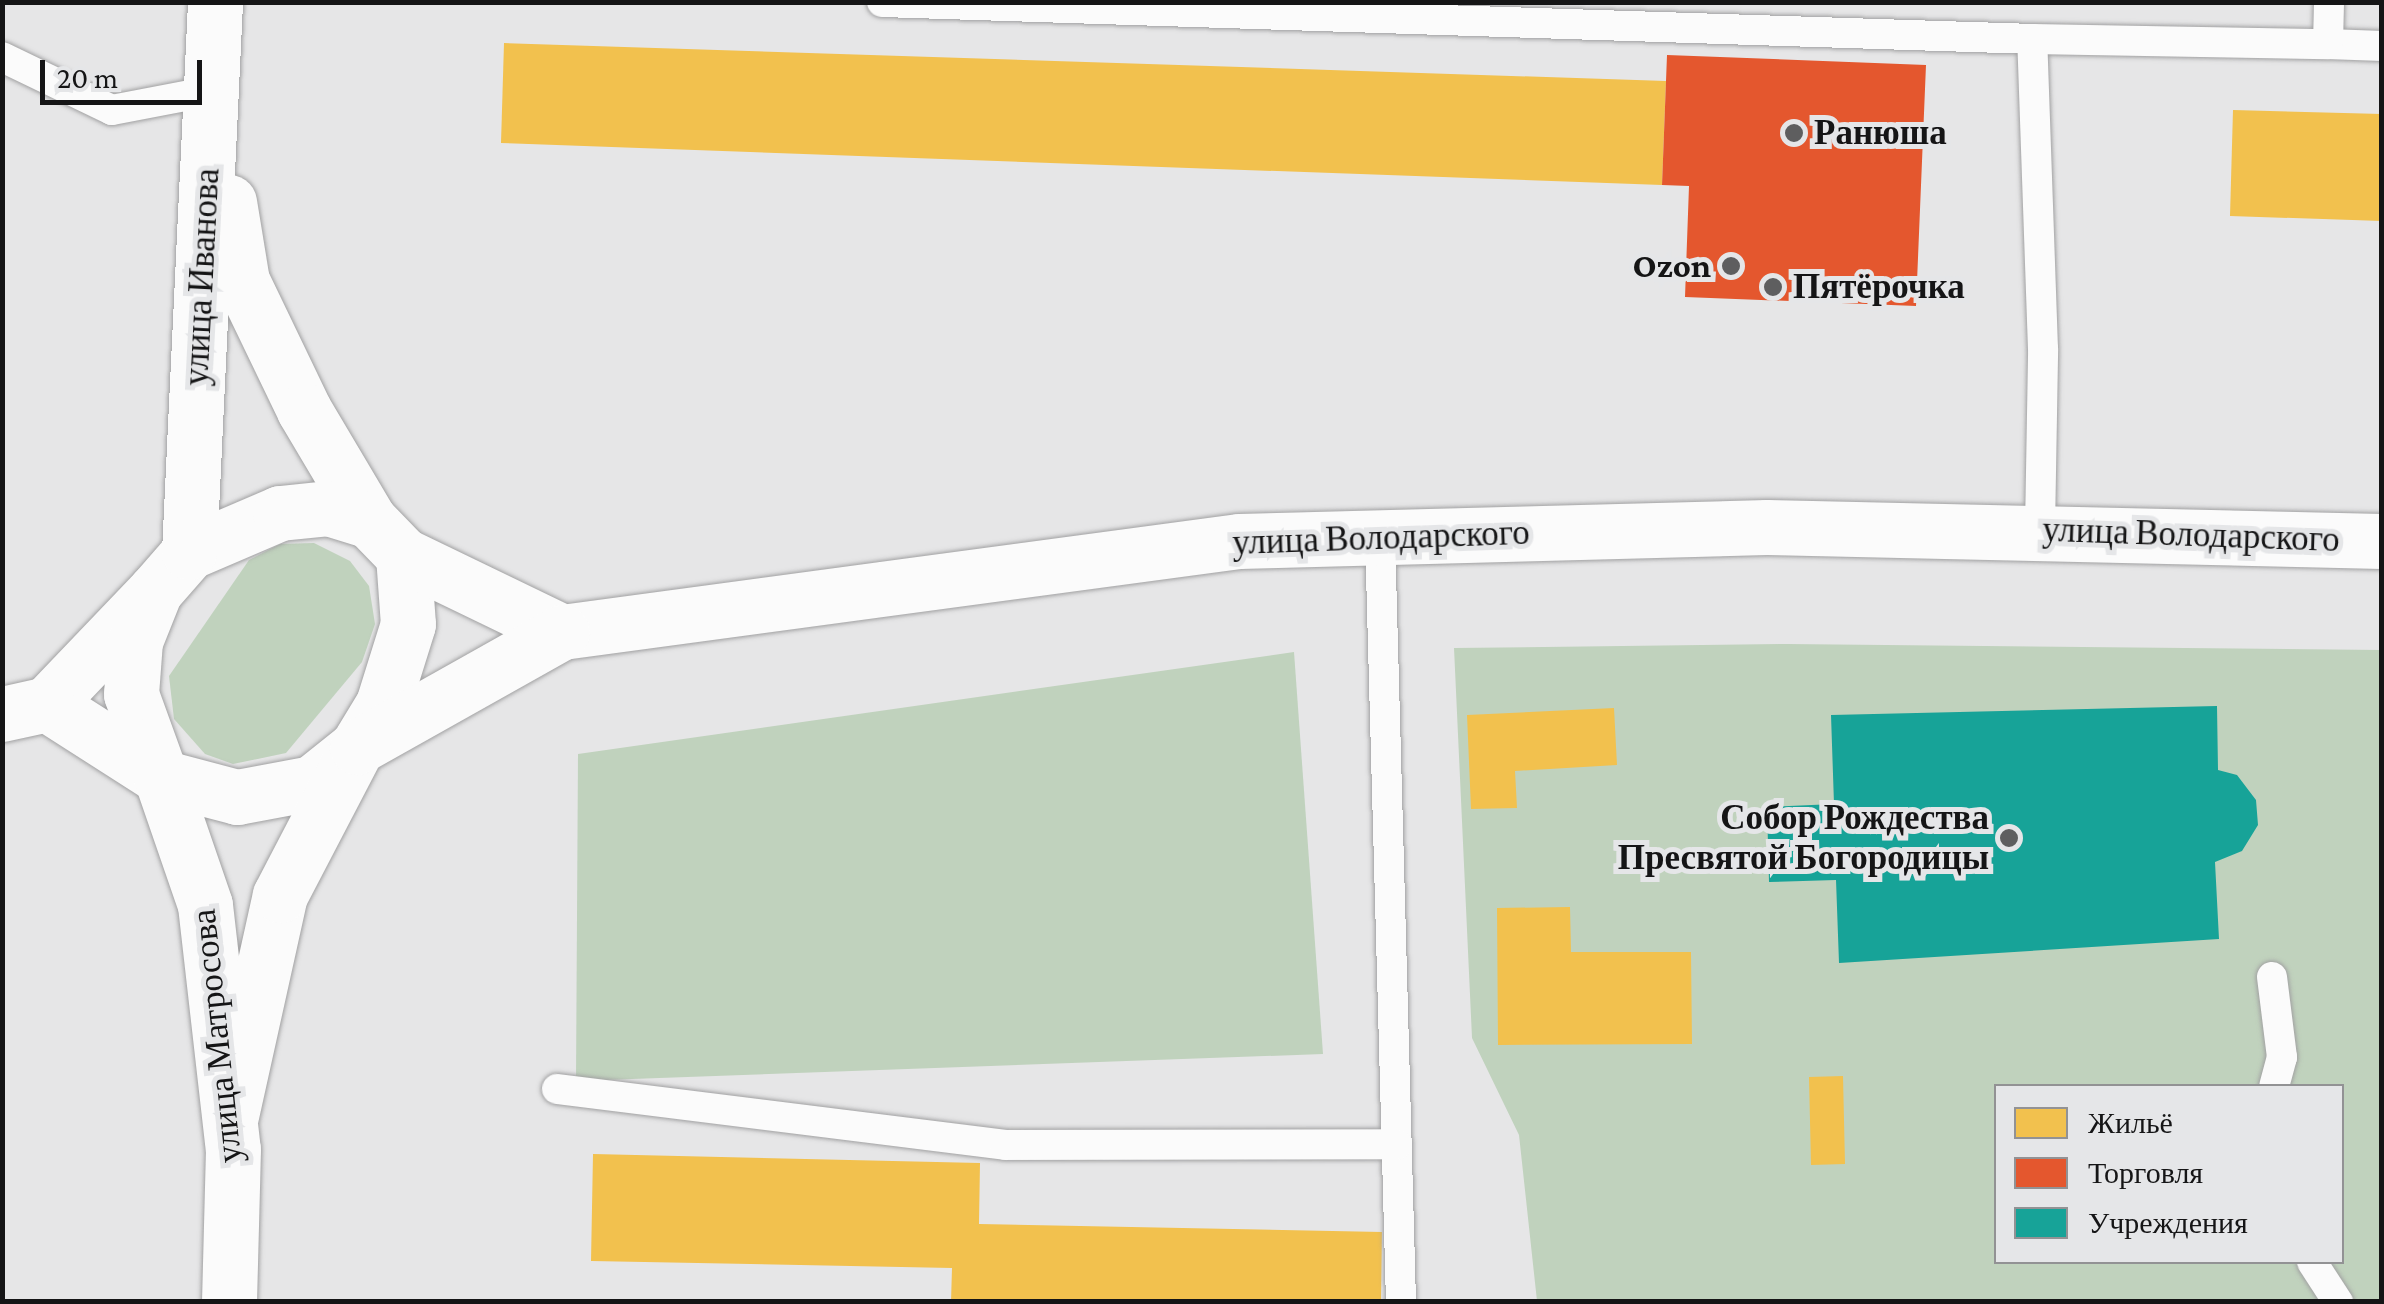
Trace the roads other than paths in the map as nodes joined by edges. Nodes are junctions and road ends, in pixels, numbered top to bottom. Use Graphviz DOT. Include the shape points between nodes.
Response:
graph roads {
  1 [pos="215,2"];
  2 [pos="882,2"];
  3 [pos="2329,2"];
  4 [pos="1026,5"];
  5 [pos="1592,14"];
  6 [pos="2032,38"];
  7 [pos="2328,44"];
  8 [pos="2382,46"];
  9 [pos="2,57"];
  10 [pos="211,91"];
  11 [pos="2040,529"];
  12 [pos="1380,536"];
  13 [pos="387,538"];
  14 [pos="2382,541"];
  15 [pos="172,571"];
  16 [pos="562,632"];
  17 [pos="25,709"];
  18 [pos="356,748"];
  19 [pos="161,777"];
  20 [pos="2272,978"];
  21 [pos="2275,1084"];
  22 [pos="558,1089"];
  23 [pos="230,1120"];
  24 [pos="1397,1144"];
  25 [pos="2313,1264"];
  26 [pos="228,1302"];
  27 [pos="1401,1302"];
  28 [pos="2338,1302"];
  1 -- 10 [label="street, улица Иванова"];
  2 -- 4 [label="lane"];
  3 -- 7 [label="lane"];
  4 -- 5 [label="lane"];
  5 -- 6 [label="lane"];
  6 -- 7 [label="lane"];
  6 -- 11 [label="lane" via="2043,350"];
  7 -- 8 [label="lane"];
  9 -- 10 [label="lane" via="112,110"];
  10 -- 13 [label="street" via="242,281 304,410"];
  10 -- 15 [label="street, улица Иванова"];
  11 -- 12 [label="street, улица Володарского"];
  11 -- 14 [label="street, улица Володарского"];
  12 -- 16 [label="street, улица Володарского" via="1238,541"];
  12 -- 24 [label="lane"];
  13 -- 15 [label="street" via="328,508 280,513"];
  13 -- 16 [label="street"];
  13 -- 18 [label="street" via="408,624 384,704"];
  15 -- 17 [label="street"];
  15 -- 19 [label="street" via="135,642 131,694"];
  16 -- 18 [label="street"];
  17 -- 19 [label="street"];
  18 -- 19 [label="street" via="312,782 237,797"];
  18 -- 23 [label="street" via="280,895"];
  19 -- 23 [label="street, улица Матросова" via="205,905"];
  20 -- 21 [label="lane" via="2282,1056"];
  22 -- 24 [label="lane" via="1005,1144"];
  23 -- 26 [label="street, улица Матросова"];
  24 -- 27 [label="lane"];
  25 -- 28 [label="lane"];
}
